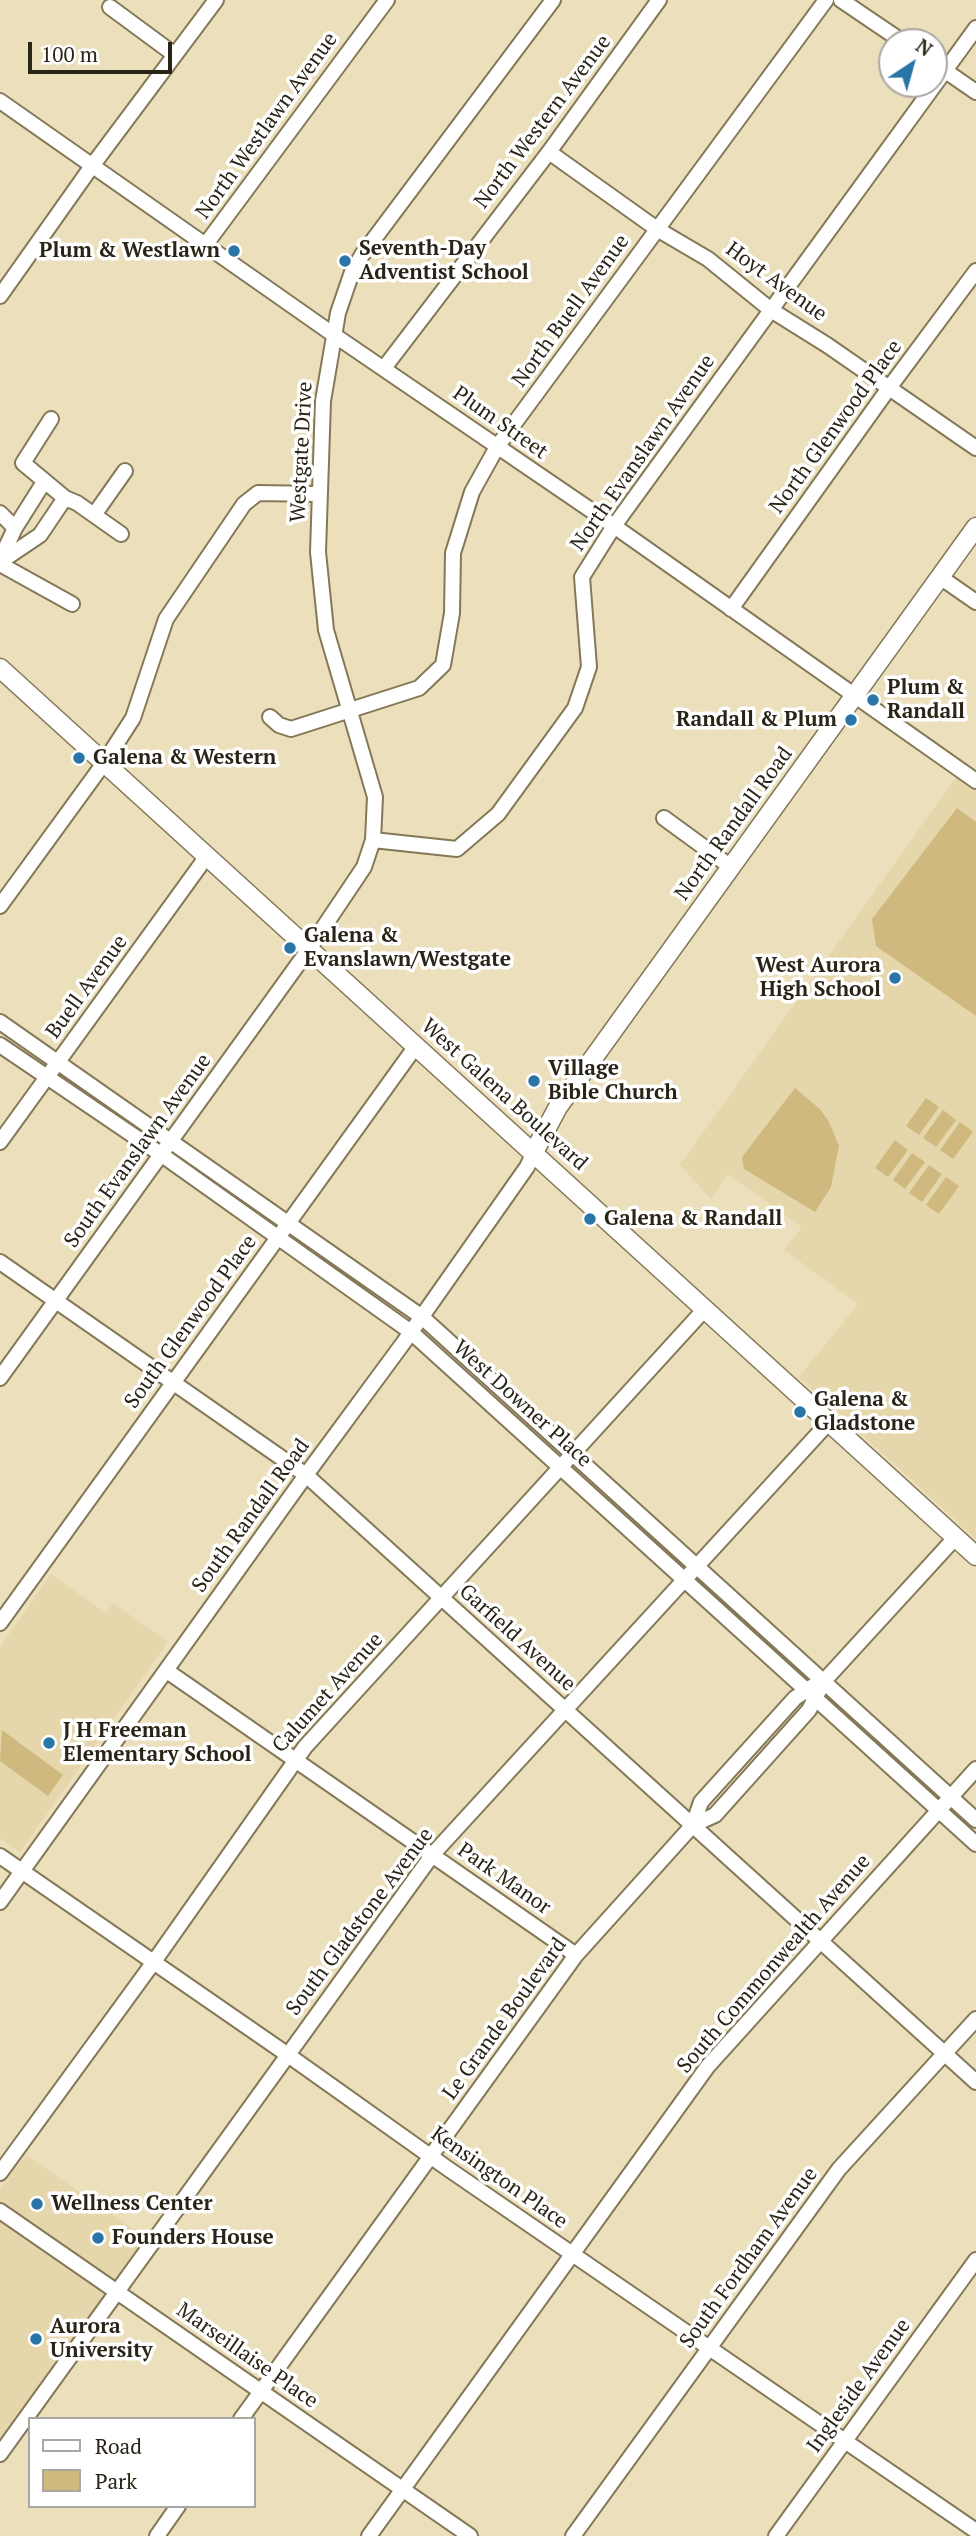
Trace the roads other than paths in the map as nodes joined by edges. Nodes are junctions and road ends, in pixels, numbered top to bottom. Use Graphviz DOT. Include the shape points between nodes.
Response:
graph roads {
  1 [pos="216,0"];
  2 [pos="387,0"];
  3 [pos="553,0"];
  4 [pos="659,0"];
  5 [pos="826,0"];
  6 [pos="841,0"];
  7 [pos="110,7"];
  8 [pos="882,28"];
  9 [pos="976,28"];
  10 [pos="175,55"];
  11 [pos="948,58"];
  12 [pos="948,73"];
  13 [pos="976,92"];
  14 [pos="918,98"];
  15 [pos="0,101"];
  16 [pos="549,152"];
  17 [pos="92,166"];
  18 [pos="657,229"];
  19 [pos="206,244"];
  20 [pos="976,271"];
  21 [pos="0,296"];
  22 [pos="771,310"];
  23 [pos="334,335"];
  24 [pos="384,368"];
  25 [pos="889,388"];
  26 [pos="51,419"];
  27 [pos="497,447"];
  28 [pos="976,448"];
  29 [pos="125,471"];
  30 [pos="44,482"];
  31 [pos="318,494"];
  32 [pos="65,498"];
  33 [pos="0,513"];
  34 [pos="94,515"];
  35 [pos="614,526"];
  36 [pos="976,527"];
  37 [pos="15,528"];
  38 [pos="121,534"];
  39 [pos="0,562"];
  40 [pos="940,577"];
  41 [pos="976,602"];
  42 [pos="72,604"];
  43 [pos="731,609"];
  44 [pos="0,668"];
  45 [pos="855,696"];
  46 [pos="351,709"];
  47 [pos="270,717"];
  48 [pos="104,763"];
  49 [pos="976,781"];
  50 [pos="664,818"];
  51 [pos="373,840"];
  52 [pos="207,856"];
  53 [pos="731,867"];
  54 [pos="0,906"];
  55 [pos="309,949"];
  56 [pos="0,1022"];
  57 [pos="0,1045"];
  58 [pos="416,1046"];
  59 [pos="58,1062"];
  60 [pos="47,1078"];
  61 [pos="172,1141"];
  62 [pos="0,1142"];
  63 [pos="534,1152"];
  64 [pos="162,1155"];
  65 [pos="289,1222"];
  66 [pos="278,1238"];
  67 [pos="0,1262"];
  68 [pos="55,1301"];
  69 [pos="704,1310"];
  70 [pos="422,1317"];
  71 [pos="411,1332"];
  72 [pos="0,1378"];
  73 [pos="173,1383"];
  74 [pos="829,1422"];
  75 [pos="572,1454"];
  76 [pos="561,1467"];
  77 [pos="306,1475"];
  78 [pos="955,1538"];
  79 [pos="976,1556"];
  80 [pos="698,1565"];
  81 [pos="683,1581"];
  82 [pos="442,1599"];
  83 [pos="0,1623"];
  84 [pos="167,1671"];
  85 [pos="824,1681"];
  86 [pos="810,1694"];
  87 [pos="565,1711"];
  88 [pos="295,1759"];
  89 [pos="976,1769"];
  90 [pos="950,1797"];
  91 [pos="939,1810"];
  92 [pos="976,1820"];
  93 [pos="693,1825"];
  94 [pos="976,1844"];
  95 [pos="433,1854"];
  96 [pos="0,1856"];
  97 [pos="22,1871"];
  98 [pos="0,1902"];
  99 [pos="820,1942"];
  100 [pos="576,1955"];
  101 [pos="153,1963"];
  102 [pos="976,2019"];
  103 [pos="944,2054"];
  104 [pos="288,2055"];
  105 [pos="976,2082"];
  106 [pos="430,2157"];
  107 [pos="0,2173"];
  108 [pos="0,2211"];
  109 [pos="572,2255"];
  110 [pos="976,2260"];
  111 [pos="118,2290"];
  112 [pos="709,2349"];
  113 [pos="261,2391"];
  114 [pos="242,2417"];
  115 [pos="844,2442"];
  116 [pos="0,2454"];
  117 [pos="402,2489"];
  118 [pos="177,2508"];
  119 [pos="976,2531"];
  120 [pos="157,2536"];
  121 [pos="369,2536"];
  122 [pos="470,2536"];
  123 [pos="573,2536"];
  124 [pos="776,2536"];
  1 -- 10 [label="street"];
  2 -- 19 [label="street, North Westlawn Avenue"];
  3 -- 23 [label="street, Westgate Drive" via="362,255 344,293"];
  4 -- 16 [label="street, North Western Avenue"];
  5 -- 18 [label="street, North Buell Avenue"];
  6 -- 8 [label="street"];
  7 -- 10 [label="street"];
  9 -- 11 [label="street, North Evanslawn Avenue"];
  10 -- 17 [label="street"];
  12 -- 13 [label="street"];
  14 -- 22 [label="street, North Evanslawn Avenue"];
  15 -- 17 [label="street, Plum Street"];
  16 -- 18 [label="street, Hoyt Avenue"];
  16 -- 24 [label="street, North Western Avenue"];
  17 -- 19 [label="street, Plum Street"];
  17 -- 21 [label="street"];
  18 -- 22 [label="street, Hoyt Avenue" via="708,258"];
  18 -- 27 [label="street, North Buell Avenue"];
  19 -- 23 [label="street, Plum Street"];
  20 -- 25 [label="street, North Glenwood Place"];
  22 -- 25 [label="street, Hoyt Avenue"];
  22 -- 35 [label="street, North Evanslawn Avenue"];
  23 -- 24 [label="street, Plum Street"];
  23 -- 31 [label="street, Westgate Drive" via="323,401"];
  24 -- 27 [label="street, Plum Street"];
  25 -- 28 [label="street, Hoyt Avenue"];
  25 -- 43 [label="street, North Glenwood Place"];
  26 -- 30 [label="street" via="23,463"];
  27 -- 35 [label="street, Plum Street"];
  27 -- 46 [label="street, North Buell Avenue" via="472,492 453,554 452,613 443,665 419,688"];
  29 -- 34 [label="street"];
  30 -- 32 [label="street"];
  30 -- 37 [label="street"];
  31 -- 46 [label="street, Westgate Drive" via="326,630"];
  31 -- 48 [label="street" via="258,493 244,504 166,619 133,718"];
  32 -- 34 [label="street"];
  32 -- 39 [label="street" via="40,535"];
  33 -- 37 [label="street"];
  34 -- 38 [label="street"];
  35 -- 43 [label="street, Plum Street"];
  35 -- 51 [label="street, North Evanslawn Avenue" via="582,576 589,667 575,708 498,814 457,849"];
  36 -- 40 [label="main road, North Randall Road"];
  37 -- 39 [label="street"];
  39 -- 42 [label="street"];
  40 -- 41 [label="street"];
  40 -- 45 [label="main road, North Randall Road"];
  43 -- 45 [label="street, Plum Street"];
  44 -- 48 [label="main road, West Galena Boulevard"];
  45 -- 49 [label="street, Plum Street"];
  45 -- 53 [label="main road, North Randall Road"];
  46 -- 47 [label="street, North Buell Avenue" via="291,729"];
  46 -- 51 [label="street, Westgate Drive" via="376,797"];
  48 -- 52 [label="main road, West Galena Boulevard"];
  48 -- 54 [label="street"];
  50 -- 53 [label="street"];
  51 -- 55 [label="street, Westgate Drive" via="364,867"];
  52 -- 55 [label="main road, West Galena Boulevard"];
  52 -- 59 [label="street, Buell Avenue"];
  53 -- 63 [label="main road, North Randall Road" via="558,1107"];
  55 -- 58 [label="main road, West Galena Boulevard"];
  55 -- 61 [label="street, South Evanslawn Avenue"];
  56 -- 59 [label="street, West Downer Place"];
  57 -- 60 [label="street, West Downer Place"];
  58 -- 63 [label="main road, West Galena Boulevard"];
  58 -- 65 [label="street, South Glenwood Place"];
  59 -- 60 [label="street, Buell Avenue"];
  59 -- 61 [label="street, West Downer Place"];
  60 -- 62 [label="street, Buell Avenue"];
  60 -- 64 [label="street, West Downer Place"];
  61 -- 64 [label="street, South Evanslawn Avenue"];
  61 -- 65 [label="street, West Downer Place"];
  63 -- 69 [label="main road, West Galena Boulevard"];
  63 -- 70 [label="street, South Randall Road"];
  64 -- 66 [label="street, West Downer Place"];
  64 -- 68 [label="street, South Evanslawn Avenue"];
  65 -- 66 [label="street, South Glenwood Place"];
  65 -- 70 [label="street, West Downer Place"];
  66 -- 71 [label="street, West Downer Place"];
  66 -- 73 [label="street, South Glenwood Place"];
  67 -- 68 [label="street, Garfield Avenue"];
  68 -- 72 [label="street, South Evanslawn Avenue"];
  68 -- 73 [label="street, Garfield Avenue"];
  69 -- 74 [label="main road, West Galena Boulevard"];
  69 -- 75 [label="street, Calumet Avenue"];
  70 -- 71 [label="street, South Randall Road"];
  70 -- 75 [label="street, West Downer Place"];
  71 -- 76 [label="street, West Downer Place"];
  71 -- 77 [label="street, South Randall Road"];
  73 -- 77 [label="street, Garfield Avenue"];
  73 -- 83 [label="street, South Glenwood Place"];
  74 -- 78 [label="main road, West Galena Boulevard"];
  74 -- 80 [label="street, South Gladstone Avenue"];
  75 -- 76 [label="street, Calumet Avenue"];
  75 -- 80 [label="street, West Downer Place"];
  76 -- 81 [label="street, West Downer Place"];
  76 -- 82 [label="street, Calumet Avenue"];
  77 -- 82 [label="street, Garfield Avenue"];
  77 -- 84 [label="street, South Randall Road"];
  78 -- 79 [label="main road, West Galena Boulevard"];
  78 -- 85 [label="street, Le Grande Boulevard"];
  80 -- 81 [label="street, South Gladstone Avenue"];
  80 -- 85 [label="street, West Downer Place"];
  81 -- 86 [label="street, West Downer Place"];
  81 -- 87 [label="street, South Gladstone Avenue"];
  82 -- 87 [label="street, Garfield Avenue"];
  82 -- 88 [label="street, Calumet Avenue"];
  84 -- 88 [label="street, Park Manor"];
  84 -- 97 [label="street, South Randall Road"];
  85 -- 86 [label="street, Le Grande Boulevard"];
  85 -- 90 [label="street, West Downer Place"];
  86 -- 91 [label="street, West Downer Place"];
  86 -- 93 [label="street, Le Grande Boulevard" via="701,1802"];
  87 -- 93 [label="street, Garfield Avenue"];
  87 -- 95 [label="street, South Gladstone Avenue"];
  88 -- 95 [label="street, Park Manor"];
  88 -- 101 [label="street, Calumet Avenue"];
  89 -- 90 [label="street, South Commonwealth Avenue"];
  90 -- 91 [label="street, South Commonwealth Avenue"];
  90 -- 92 [label="street, West Downer Place"];
  91 -- 94 [label="street, West Downer Place"];
  91 -- 99 [label="street, South Commonwealth Avenue"];
  93 -- 99 [label="street, Garfield Avenue"];
  93 -- 100 [label="street, Le Grande Boulevard"];
  95 -- 100 [label="street, Park Manor"];
  95 -- 104 [label="street, South Gladstone Avenue"];
  96 -- 97 [label="street, Kensington Place"];
  97 -- 98 [label="street, South Randall Road"];
  97 -- 101 [label="street, Kensington Place"];
  99 -- 103 [label="street, Garfield Avenue"];
  99 -- 109 [label="street, South Commonwealth Avenue" via="708,2066"];
  100 -- 106 [label="street, Le Grande Boulevard"];
  101 -- 104 [label="street, Kensington Place"];
  101 -- 107 [label="street, Calumet Avenue"];
  102 -- 103 [label="street, South Fordham Avenue"];
  103 -- 105 [label="street, Garfield Avenue"];
  103 -- 112 [label="street, South Fordham Avenue" via="839,2169"];
  104 -- 106 [label="street, Kensington Place"];
  104 -- 111 [label="street, South Gladstone Avenue"];
  106 -- 109 [label="street, Kensington Place"];
  106 -- 113 [label="street, Le Grande Boulevard"];
  108 -- 111 [label="street, Marseillaise Place"];
  109 -- 112 [label="street, Kensington Place"];
  109 -- 117 [label="street, South Commonwealth Avenue"];
  110 -- 115 [label="street, Ingleside Avenue"];
  111 -- 113 [label="street, Marseillaise Place"];
  111 -- 116 [label="street, South Gladstone Avenue"];
  112 -- 115 [label="street, Kensington Place"];
  112 -- 123 [label="street, South Fordham Avenue"];
  113 -- 114 [label="street, Le Grande Boulevard"];
  113 -- 117 [label="street, Marseillaise Place"];
  115 -- 119 [label="street, Kensington Place"];
  115 -- 124 [label="street, Ingleside Avenue"];
  117 -- 121 [label="street, South Commonwealth Avenue"];
  117 -- 122 [label="street, Marseillaise Place"];
  118 -- 120 [label="street"];
}
